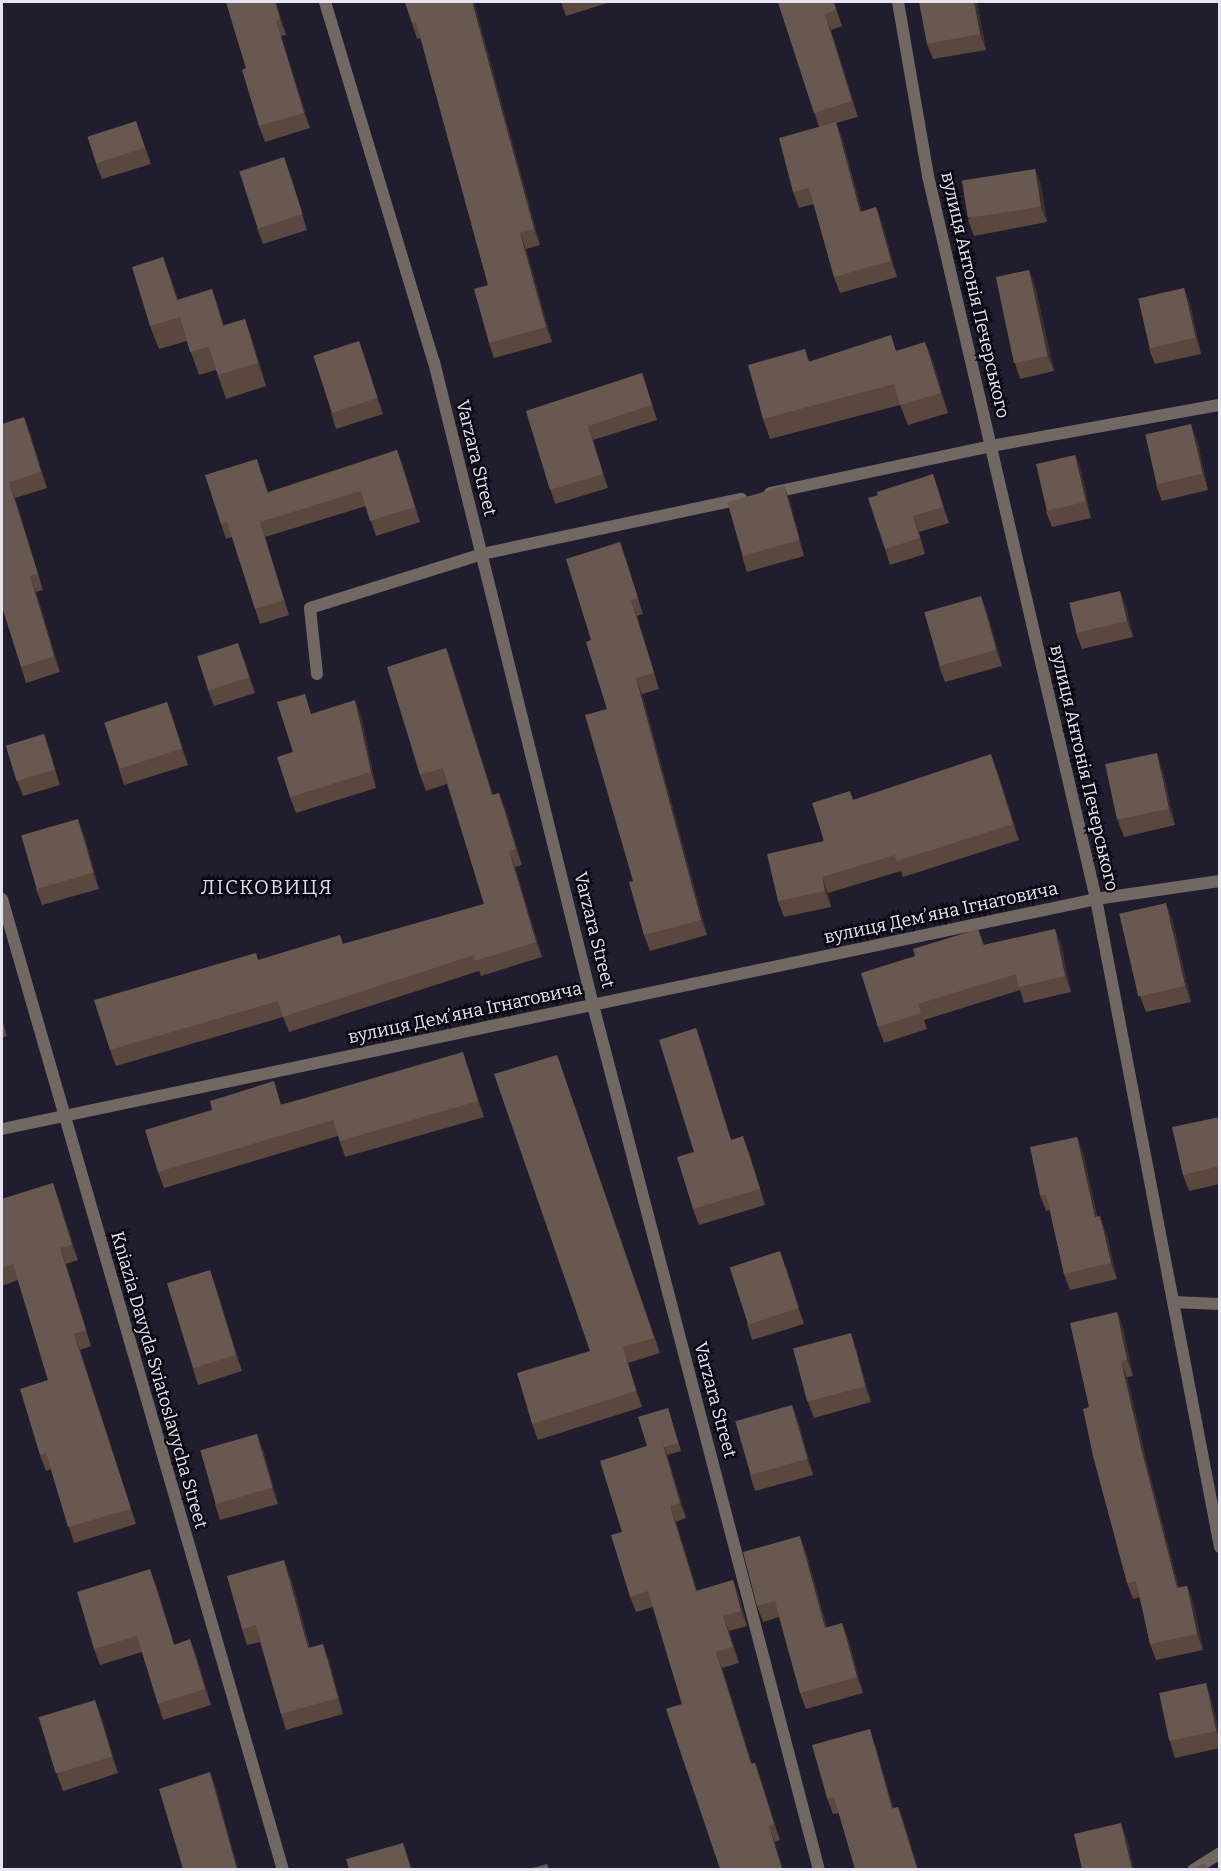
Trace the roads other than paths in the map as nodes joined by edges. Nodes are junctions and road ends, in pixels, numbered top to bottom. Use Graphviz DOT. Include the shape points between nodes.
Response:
graph roads {
  1 [pos="325,2"];
  2 [pos="898,2"];
  3 [pos="1220,405"];
  4 [pos="992,447"];
  5 [pos="482,554"];
  6 [pos="317,674"];
  7 [pos="1220,882"];
  8 [pos="2,899"];
  9 [pos="1096,899"];
  10 [pos="594,1005"];
  11 [pos="63,1117"];
  12 [pos="2,1129"];
  13 [pos="1173,1302"];
  14 [pos="1220,1304"];
  15 [pos="1220,1547"];
  16 [pos="1220,1853"];
  17 [pos="283,1869"];
  18 [pos="819,1869"];
  19 [pos="1193,1869"];
  1 -- 5 [label="street, Varzara Street" via="434,362"];
  2 -- 4 [label="street, вулиця Антонія Печерського" via="928,176"];
  3 -- 4 [label="street"];
  4 -- 5 [label="street"];
  4 -- 9 [label="street, вулиця Антонія Печерського"];
  5 -- 6 [label="street" via="310,608"];
  5 -- 10 [label="street, Varzara Street"];
  7 -- 9 [label="street, вулиця Демʼяна Ігнатовича"];
  8 -- 11 [label="street, Kniazia Davyda Sviatoslavycha Street"];
  9 -- 10 [label="street, вулиця Демʼяна Ігнатовича"];
  9 -- 13 [label="street, вулиця Антонія Печерського"];
  10 -- 11 [label="street, вулиця Демʼяна Ігнатовича"];
  10 -- 18 [label="street, Varzara Street"];
  11 -- 12 [label="street, вулиця Демʼяна Ігнатовича"];
  11 -- 17 [label="street, Kniazia Davyda Sviatoslavycha Street"];
  13 -- 14 [label="street"];
  13 -- 15 [label="street, вулиця Антонія Печерського"];
  16 -- 19 [label="street"];
}
